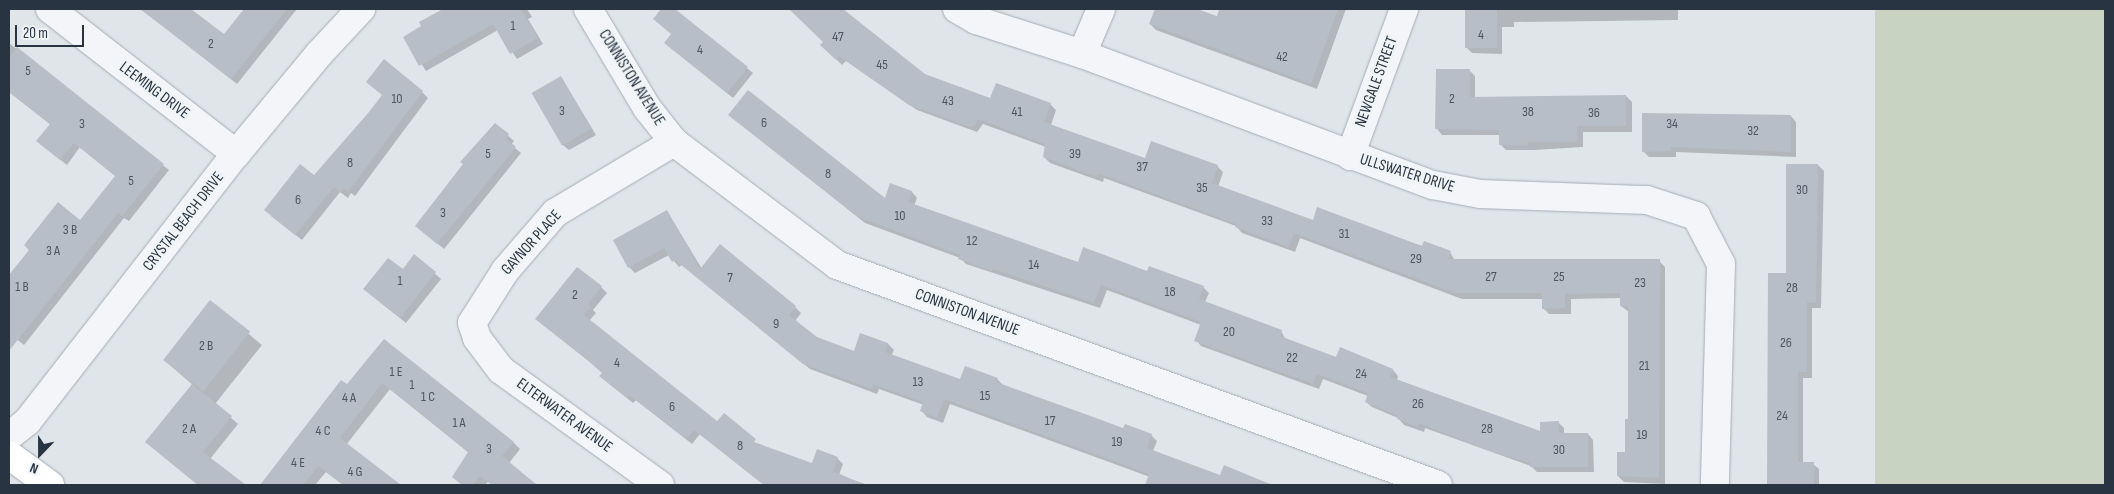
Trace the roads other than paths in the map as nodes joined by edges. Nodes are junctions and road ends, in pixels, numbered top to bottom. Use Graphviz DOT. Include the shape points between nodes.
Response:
graph roads {
  1 [pos="50,9"];
  2 [pos="361,9"];
  3 [pos="588,9"];
  4 [pos="957,9"];
  5 [pos="1101,9"];
  6 [pos="1404,9"];
  7 [pos="1082,54"];
  8 [pos="674,142"];
  9 [pos="236,154"];
  10 [pos="1350,156"];
  11 [pos="477,338"];
  12 [pos="9,436"];
  13 [pos="9,455"];
  14 [pos="50,485"];
  15 [pos="660,485"];
  16 [pos="1438,485"];
  17 [pos="1714,485"];
  1 -- 9 [label="street, LEEMING DRIVE"];
  2 -- 9 [label="street, CRYSTAL BEACH DRIVE"];
  3 -- 8 [label="street, CONNISTON AVENUE" via="647,108"];
  4 -- 7 [label="street, ULLSWATER DRIVE" via="976,20"];
  5 -- 7 [label="street"];
  6 -- 10 [label="street, NEWGALE STREET"];
  7 -- 10 [label="street, ULLSWATER DRIVE"];
  8 -- 11 [label="street, GAYNOR PLACE" via="555,213 505,271 476,316 472,324"];
  8 -- 16 [label="street, CONNISTON AVENUE" via="836,266"];
  9 -- 12 [label="street, CRYSTAL BEACH DRIVE" via="28,422"];
  10 -- 17 [label="street, ULLSWATER DRIVE" via="1433,185 1480,194 1647,200 1696,216 1721,264"];
  11 -- 15 [label="street, ELTERWATER AVENUE" via="501,370"];
  13 -- 14 [label="main road"];
}
